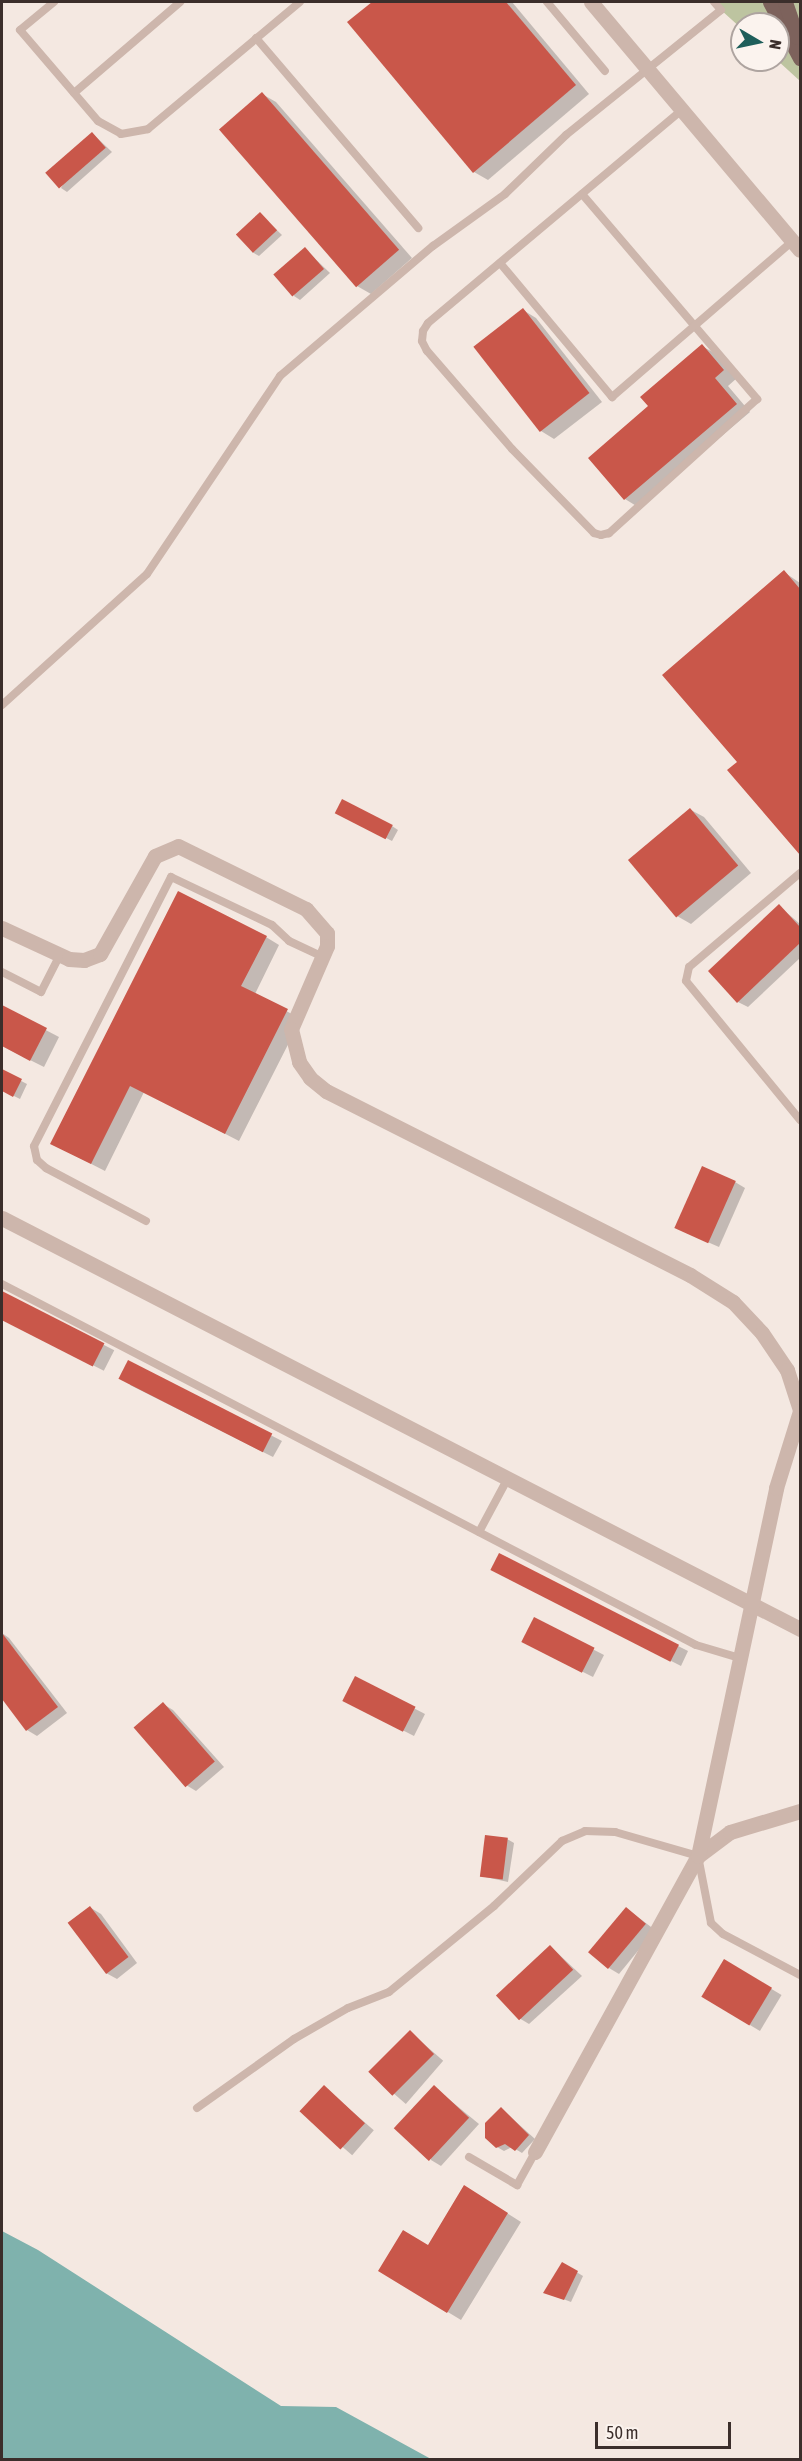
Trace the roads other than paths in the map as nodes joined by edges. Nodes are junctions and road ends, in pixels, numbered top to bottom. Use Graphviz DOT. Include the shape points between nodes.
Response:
graph roads {
  1 [pos="54,2"];
  2 [pos="180,2"];
  3 [pos="300,2"];
  4 [pos="547,2"];
  5 [pos="591,2"];
  6 [pos="714,2"];
  7 [pos="770,2"];
  8 [pos="785,2"];
  9 [pos="256,38"];
  10 [pos="801,45"];
  11 [pos="801,58"];
  12 [pos="649,70"];
  13 [pos="605,71"];
  14 [pos="74,93"];
  15 [pos="682,110"];
  16 [pos="582,194"];
  17 [pos="418,228"];
  18 [pos="797,245"];
  19 [pos="500,263"];
  20 [pos="695,326"];
  21 [pos="2,705"];
  22 [pos="801,873"];
  23 [pos="2,928"];
  24 [pos="59,957"];
  25 [pos="322,957"];
  26 [pos="2,972"];
  27 [pos="801,1120"];
  28 [pos="2,1218"];
  29 [pos="146,1221"];
  30 [pos="2,1284"];
  31 [pos="800,1411"];
  32 [pos="508,1478"];
  33 [pos="479,1532"];
  34 [pos="752,1603"];
  35 [pos="801,1629"];
  36 [pos="740,1658"];
  37 [pos="801,1811"];
  38 [pos="698,1856"];
  39 [pos="801,1975"];
  40 [pos="196,2108"];
  41 [pos="535,2152"];
  42 [pos="469,2157"];
  1 -- 14 [label="lane" via="20,30"];
  2 -- 14 [label="lane"];
  3 -- 9 [label="lane"];
  4 -- 13 [label="lane"];
  5 -- 12 [label="street"];
  6 -- 12 [label="lane" via="721,10"];
  7 -- 11 [label="main road"];
  8 -- 10 [label="main road"];
  9 -- 14 [label="lane" via="148,129 136,133 107,129"];
  9 -- 17 [label="lane"];
  12 -- 15 [label="street"];
  12 -- 21 [label="lane" via="566,135 505,194 433,246 280,376 147,574"];
  15 -- 16 [label="lane"];
  15 -- 18 [label="street"];
  16 -- 19 [label="lane"];
  16 -- 20 [label="lane"];
  18 -- 20 [label="lane"];
  19 -- 20 [label="lane" via="612,397"];
  19 -- 20 [label="lane" via="428,323 422,341 512,449 594,533 609,533 757,399"];
  22 -- 27 [label="lane" via="689,967 686,981"];
  23 -- 24 [label="street"];
  24 -- 25 [label="street" via="84,960 100,954 155,856 178,846 306,909 327,933"];
  24 -- 26 [label="lane" via="41,992"];
  25 -- 29 [label="lane" via="289,941 272,925 171,878 34,1146 37,1160 46,1168"];
  25 -- 31 [label="street" via="291,1029 298,1062 310,1078 326,1091 690,1275 733,1302 762,1333 787,1370"];
  28 -- 32 [label="street"];
  30 -- 33 [label="lane"];
  31 -- 34 [label="street" via="776,1488"];
  32 -- 33 [label="lane"];
  32 -- 34 [label="street"];
  33 -- 36 [label="lane" via="696,1645"];
  34 -- 35 [label="street"];
  34 -- 36 [label="street"];
  36 -- 38 [label="street"];
  37 -- 38 [label="street" via="730,1832"];
  38 -- 39 [label="lane" via="711,1923 723,1934"];
  38 -- 40 [label="lane" via="615,1832 585,1831 562,1841 494,1906 388,1992 348,2008 294,2039"];
  38 -- 41 [label="street"];
  41 -- 42 [label="lane" via="517,2185"];
}
